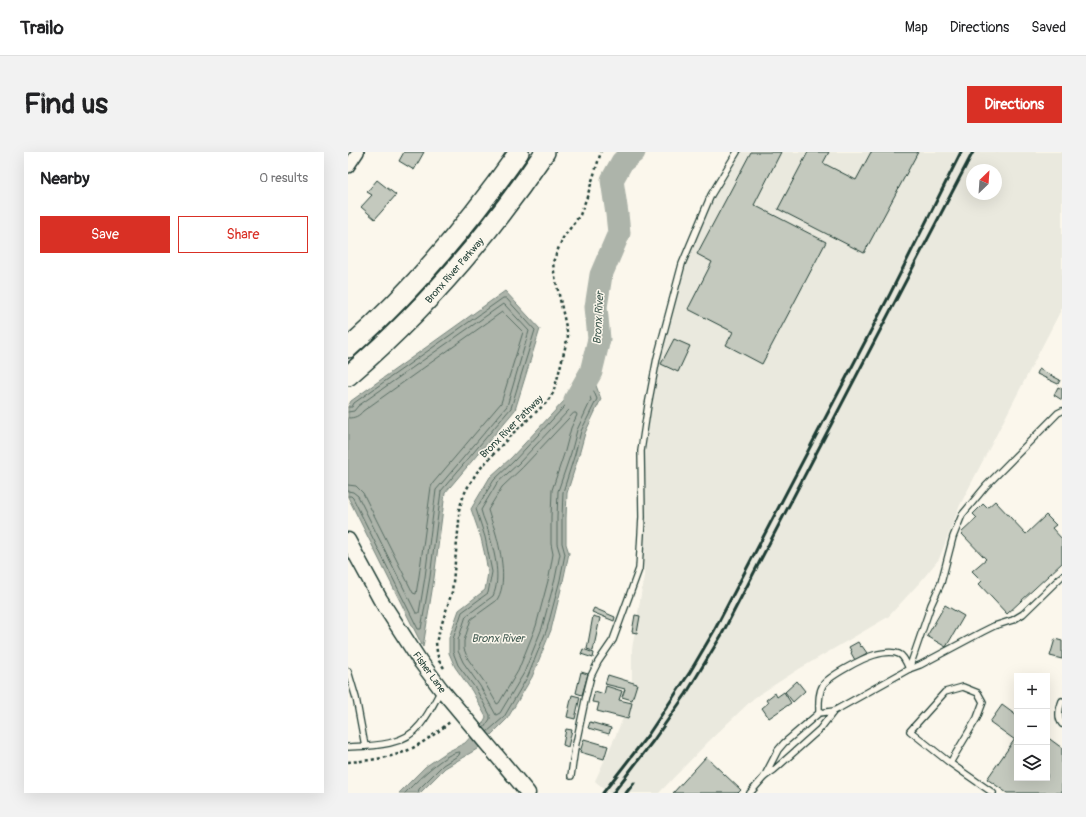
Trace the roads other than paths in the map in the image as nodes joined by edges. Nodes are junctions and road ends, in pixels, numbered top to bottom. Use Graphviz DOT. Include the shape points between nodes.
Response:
graph roads {
  1 [pos="358,152"];
  2 [pos="519,152"];
  3 [pos="545,152"];
  4 [pos="737,152"];
  5 [pos="348,167"];
  6 [pos="348,348"];
  7 [pos="348,376"];
  8 [pos="1062,412"];
  9 [pos="348,540"];
  10 [pos="1062,576"];
  11 [pos="909,669"];
  12 [pos="348,671"];
  13 [pos="441,689"];
  14 [pos="1062,701"];
  15 [pos="834,711"];
  16 [pos="818,713"];
  17 [pos="1062,724"];
  18 [pos="366,746"];
  19 [pos="348,747"];
  20 [pos="950,763"];
  21 [pos="571,776"];
  22 [pos="764,777"];
  23 [pos="528,793"];
  24 [pos="750,793"];
  25 [pos="993,793"];
  1 -- 5 [label="street"];
  2 -- 6 [label="highway, Bronx River Parkway" via="484,200 423,273 391,308"];
  3 -- 7 [label="highway, Bronx River Parkway" via="495,222 449,278 399,330"];
  4 -- 21 [label="lane" via="711,195 678,278 657,358 641,451 640,570 613,640 591,676"];
  8 -- 11 [label="lane" via="1058,413 977,496 962,515 953,537 941,583"];
  9 -- 13 [label="street, Fisher Lane" via="380,599"];
  10 -- 11 [label="lane" via="1023,614"];
  11 -- 15 [label="lane"];
  11 -- 16 [label="lane" via="899,654 874,655 859,662 823,685 819,696"];
  12 -- 18 [label="lane"];
  13 -- 18 [label="lane" via="420,726 410,735 396,742"];
  13 -- 23 [label="street, Fisher Lane"];
  14 -- 17 [label="lane" via="1059,720"];
  15 -- 16 [label="lane"];
  15 -- 22 [label="lane" via="820,729"];
  16 -- 22 [label="lane" via="778,750"];
  18 -- 19 [label="lane"];
  20 -- 20 [label="lane" via="910,731 945,692 963,687 978,693 983,702 977,718"];
  20 -- 25 [label="lane"];
  22 -- 24 [label="lane"];
}
